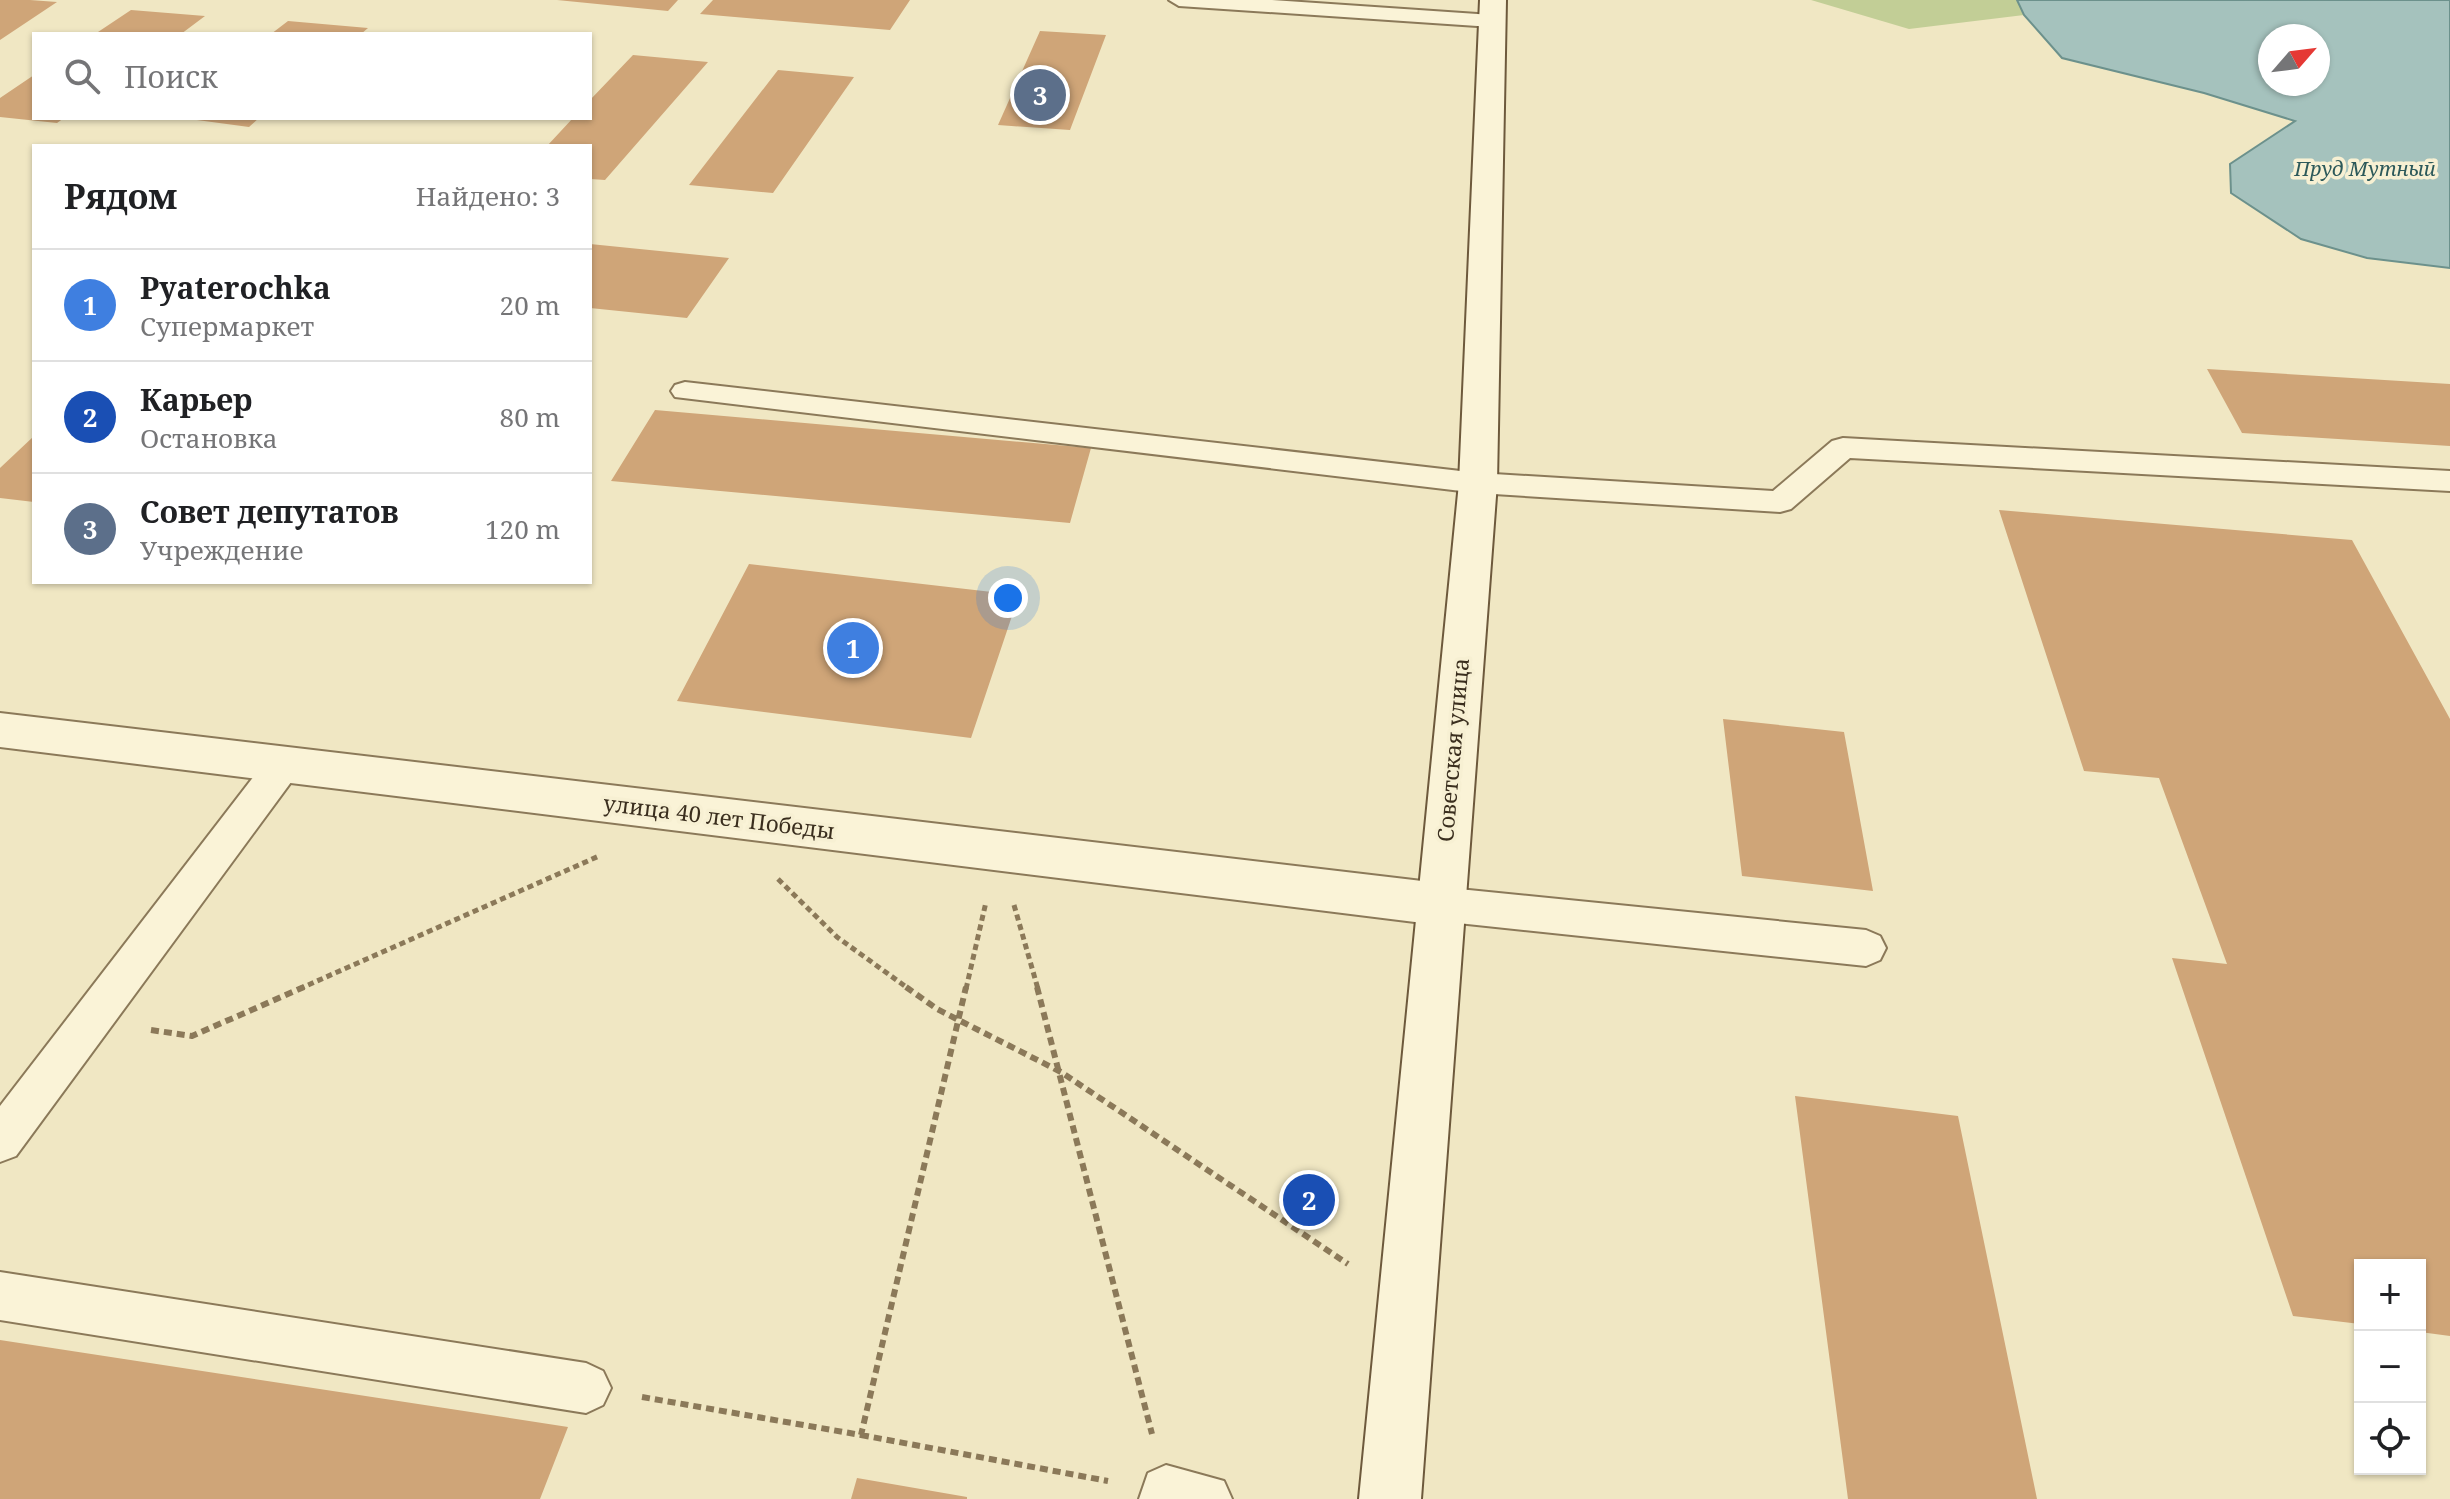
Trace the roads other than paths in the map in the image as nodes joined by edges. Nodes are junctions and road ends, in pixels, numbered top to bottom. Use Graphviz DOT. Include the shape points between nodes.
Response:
graph roads {
  1 [pos="1179,0"];
  2 [pos="1492,10"];
  3 [pos="685,391"];
  4 [pos="2450,481"];
  5 [pos="1478,483"];
  6 [pos="0,730"];
  7 [pos="284,764"];
  8 [pos="1439,904"];
  9 [pos="1866,948"];
  10 [pos="0,1141"];
  11 [pos="0,1296"];
  12 [pos="586,1388"];
  13 [pos="1390,1499"];
  1 -- 2 [label="lane"];
  2 -- 5 [label="main road, Советская улица"];
  3 -- 5 [label="lane"];
  4 -- 5 [label="lane" via="1843,448 1780,502"];
  5 -- 8 [label="main road, Советская улица"];
  6 -- 7 [label="main road, улица 40 лет Победы"];
  7 -- 8 [label="main road, улица 40 лет Победы"];
  7 -- 10 [label="lane"];
  8 -- 9 [label="lane"];
  8 -- 13 [label="main road, Советская улица"];
  11 -- 12 [label="lane"];
}
